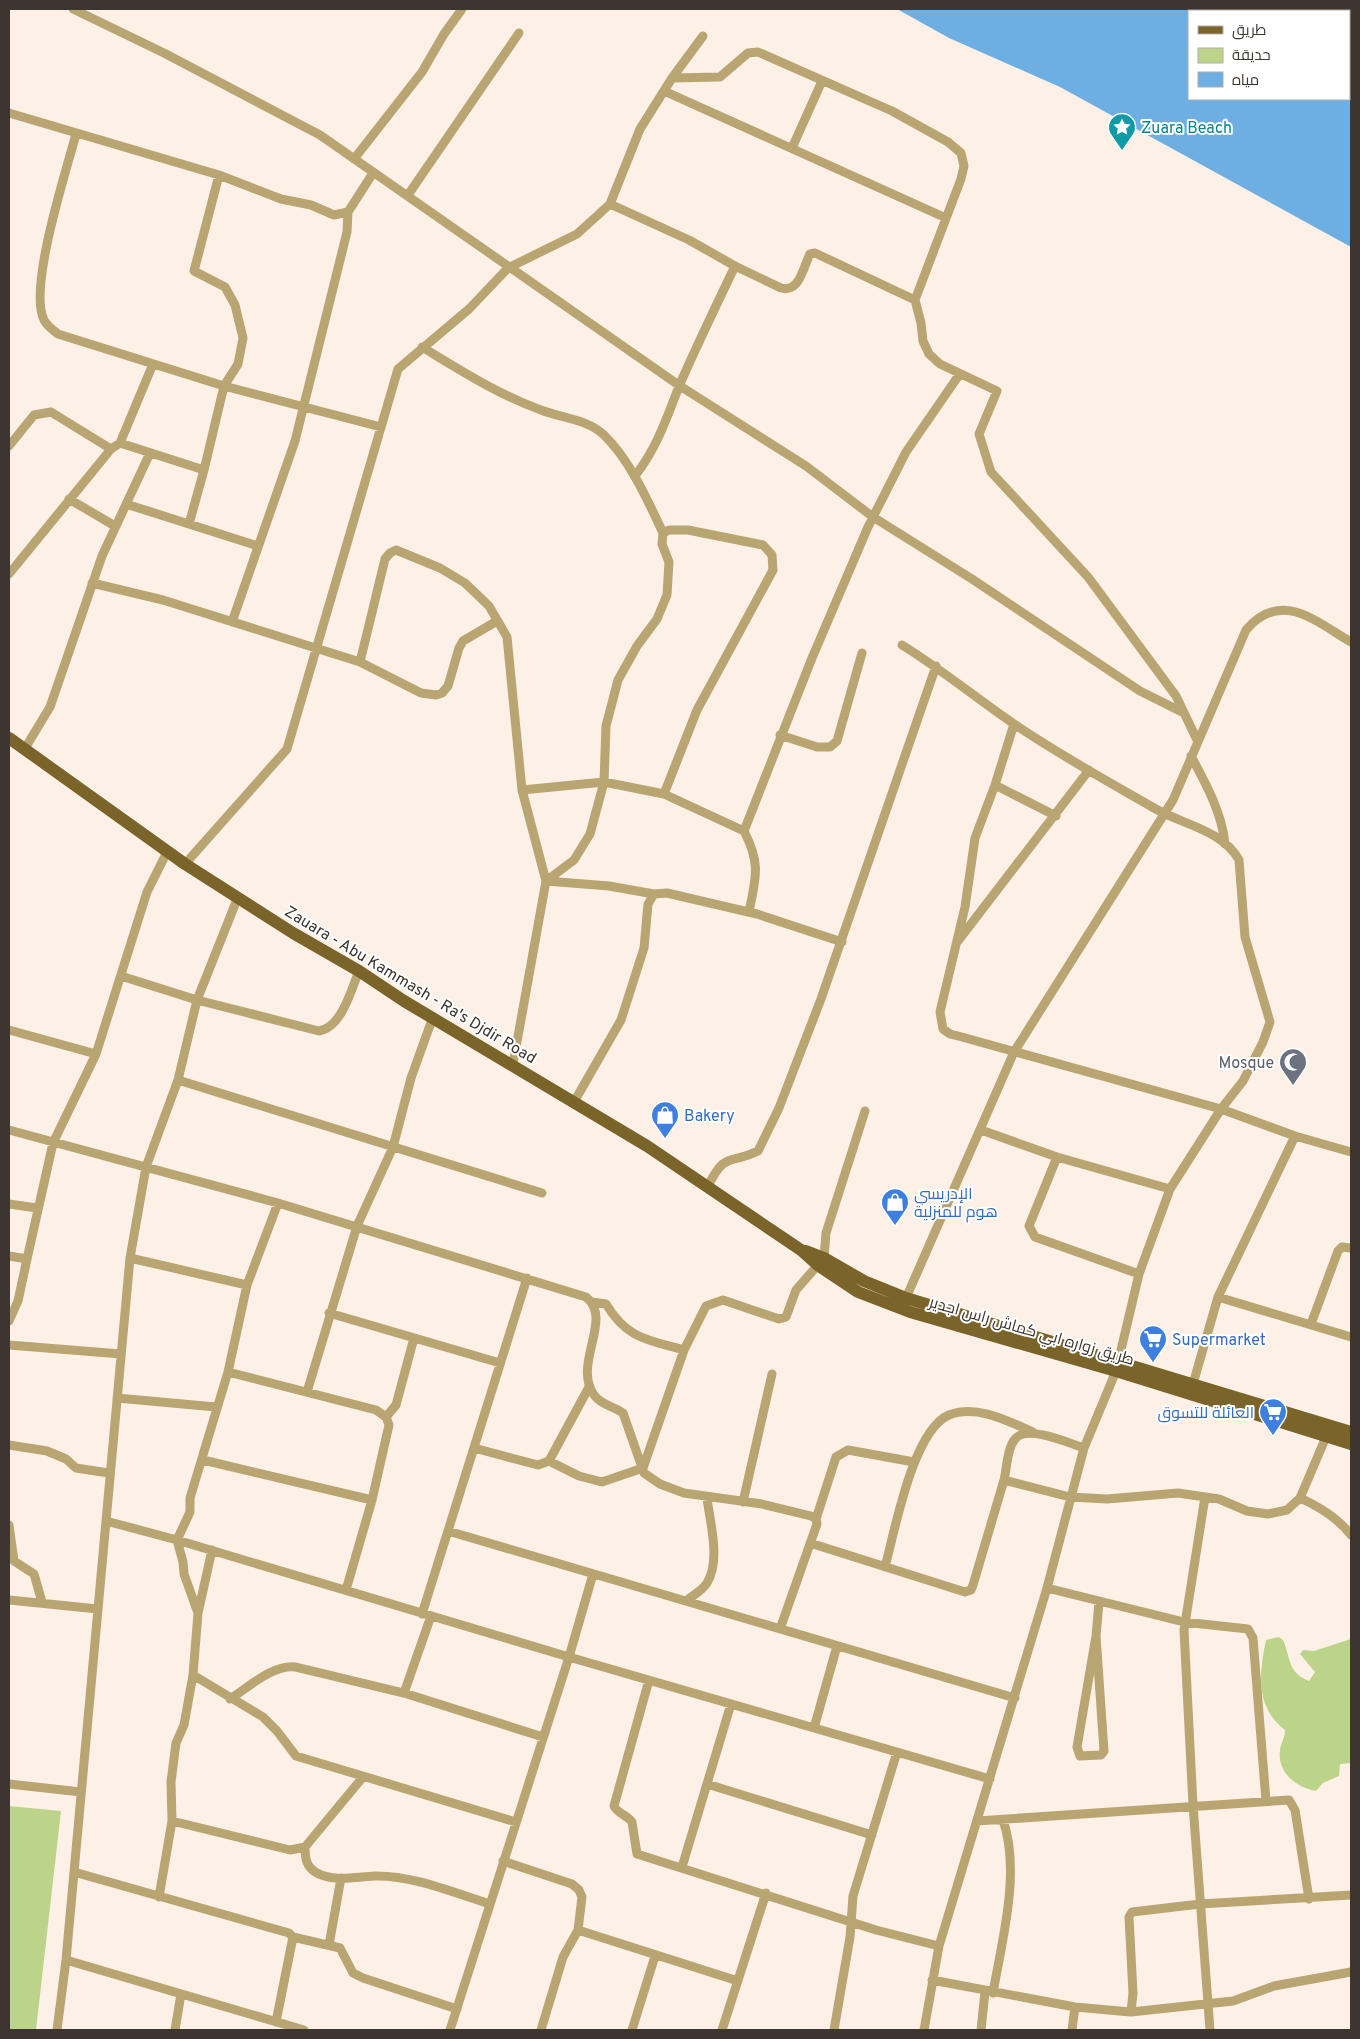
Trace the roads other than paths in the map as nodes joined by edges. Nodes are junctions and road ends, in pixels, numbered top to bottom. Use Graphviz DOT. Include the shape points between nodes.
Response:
graph roads {
  1 [pos="73,9"];
  2 [pos="462,9"];
  3 [pos="519,33"];
  4 [pos="703,36"];
  5 [pos="672,78"];
  6 [pos="822,81"];
  7 [pos="664,91"];
  8 [pos="9,113"];
  9 [pos="76,134"];
  10 [pos="792,148"];
  11 [pos="354,159"];
  12 [pos="373,173"];
  13 [pos="219,175"];
  14 [pos="408,195"];
  15 [pos="610,204"];
  16 [pos="348,212"];
  17 [pos="946,218"];
  18 [pos="734,266"];
  19 [pos="508,268"];
  20 [pos="915,300"];
  21 [pos="422,348"];
  22 [pos="153,364"];
  23 [pos="959,375"];
  24 [pos="224,386"];
  25 [pos="680,386"];
  26 [pos="304,407"];
  27 [pos="381,427"];
  28 [pos="120,443"];
  29 [pos="9,446"];
  30 [pos="111,449"];
  31 [pos="150,453"];
  32 [pos="204,470"];
  33 [pos="635,476"];
  34 [pos="69,498"];
  35 [pos="126,504"];
  36 [pos="873,517"];
  37 [pos="189,524"];
  38 [pos="115,526"];
  39 [pos="663,533"];
  40 [pos="258,546"];
  41 [pos="9,574"];
  42 [pos="92,583"];
  43 [pos="497,621"];
  44 [pos="232,622"];
  45 [pos="1351,642"];
  46 [pos="902,645"];
  47 [pos="316,649"];
  48 [pos="862,653"];
  49 [pos="360,662"];
  50 [pos="936,666"];
  51 [pos="1184,713"];
  52 [pos="1014,724"];
  53 [pos="780,735"];
  54 [pos="9,738"];
  55 [pos="1198,742"];
  56 [pos="24,750"];
  57 [pos="1192,756"];
  58 [pos="1089,770"];
  59 [pos="604,782"];
  60 [pos="995,785"];
  61 [pos="522,790"];
  62 [pos="664,794"];
  63 [pos="1163,813"];
  64 [pos="1056,816"];
  65 [pos="744,831"];
  66 [pos="1225,844"];
  67 [pos="167,852"];
  68 [pos="185,864"];
  69 [pos="546,881"];
  70 [pos="654,894"];
  71 [pos="238,897"];
  72 [pos="749,912"];
  73 [pos="842,942"];
  74 [pos="955,945"];
  75 [pos="359,971"];
  76 [pos="121,976"];
  77 [pos="197,1000"];
  78 [pos="433,1016"];
  79 [pos="9,1030"];
  80 [pos="1014,1052"];
  81 [pos="96,1054"];
  82 [pos="513,1064"];
  83 [pos="178,1080"];
  84 [pos="574,1102"];
  85 [pos="1221,1109"];
  86 [pos="865,1111"];
  87 [pos="9,1130"];
  88 [pos="981,1130"];
  89 [pos="1295,1136"];
  90 [pos="53,1143"];
  91 [pos="393,1147"];
  92 [pos="1351,1152"];
  93 [pos="1057,1157"];
  94 [pos="146,1167"];
  95 [pos="708,1186"];
  96 [pos="1170,1189"];
  97 [pos="542,1193"];
  98 [pos="278,1203"];
  99 [pos="9,1204"];
  100 [pos="37,1208"];
  101 [pos="357,1226"];
  102 [pos="1351,1248"];
  103 [pos="801,1250"];
  104 [pos="9,1256"];
  105 [pos="130,1258"];
  106 [pos="26,1259"];
  107 [pos="821,1262"];
  108 [pos="1139,1274"];
  109 [pos="527,1278"];
  110 [pos="247,1285"];
  111 [pos="861,1286"];
  112 [pos="1218,1297"];
  113 [pos="906,1298"];
  114 [pos="592,1302"];
  115 [pos="329,1313"];
  116 [pos="9,1321"];
  117 [pos="1311,1324"];
  118 [pos="1351,1337"];
  119 [pos="414,1338"];
  120 [pos="9,1346"];
  121 [pos="684,1350"];
  122 [pos="121,1354"];
  123 [pos="500,1363"];
  124 [pos="1117,1367"];
  125 [pos="228,1372"];
  126 [pos="772,1374"];
  127 [pos="1193,1384"];
  128 [pos="589,1387"];
  129 [pos="307,1392"];
  130 [pos="117,1398"];
  131 [pos="216,1407"];
  132 [pos="386,1417"];
  133 [pos="1032,1432"];
  134 [pos="1351,1432"];
  135 [pos="1326,1437"];
  136 [pos="1351,1444"];
  137 [pos="9,1445"];
  138 [pos="474,1448"];
  139 [pos="1084,1448"];
  140 [pos="203,1460"];
  141 [pos="549,1461"];
  142 [pos="914,1462"];
  143 [pos="643,1468"];
  144 [pos="109,1473"];
  145 [pos="1004,1480"];
  146 [pos="1070,1497"];
  147 [pos="1205,1497"];
  148 [pos="707,1498"];
  149 [pos="1300,1498"];
  150 [pos="372,1500"];
  151 [pos="743,1502"];
  152 [pos="816,1519"];
  153 [pos="106,1521"];
  154 [pos="9,1525"];
  155 [pos="448,1531"];
  156 [pos="1351,1535"];
  157 [pos="177,1540"];
  158 [pos="810,1543"];
  159 [pos="212,1550"];
  160 [pos="885,1566"];
  161 [pos="593,1574"];
  162 [pos="1047,1588"];
  163 [pos="346,1590"];
  164 [pos="9,1600"];
  165 [pos="686,1601"];
  166 [pos="42,1602"];
  167 [pos="1099,1602"];
  168 [pos="98,1608"];
  169 [pos="198,1613"];
  170 [pos="427,1615"];
  171 [pos="1184,1622"];
  172 [pos="780,1629"];
  173 [pos="1096,1636"];
  174 [pos="837,1646"];
  175 [pos="569,1657"];
  176 [pos="193,1675"];
  177 [pos="649,1680"];
  178 [pos="404,1693"];
  179 [pos="1015,1698"];
  180 [pos="230,1699"];
  181 [pos="731,1704"];
  182 [pos="814,1728"];
  183 [pos="543,1737"];
  184 [pos="897,1752"];
  185 [pos="363,1777"];
  186 [pos="990,1779"];
  187 [pos="9,1784"];
  188 [pos="707,1784"];
  189 [pos="81,1792"];
  190 [pos="1266,1801"];
  191 [pos="1193,1805"];
  192 [pos="1003,1820"];
  193 [pos="172,1821"];
  194 [pos="977,1821"];
  195 [pos="516,1822"];
  196 [pos="872,1835"];
  197 [pos="305,1847"];
  198 [pos="503,1861"];
  199 [pos="682,1868"];
  200 [pos="74,1872"];
  201 [pos="341,1878"];
  202 [pos="766,1893"];
  203 [pos="1351,1895"];
  204 [pos="158,1897"];
  205 [pos="1309,1899"];
  206 [pos="490,1904"];
  207 [pos="1200,1904"];
  208 [pos="852,1920"];
  209 [pos="578,1930"];
  210 [pos="293,1936"];
  211 [pos="329,1945"];
  212 [pos="938,1946"];
  213 [pos="655,1956"];
  214 [pos="66,1960"];
  215 [pos="1351,1972"];
  216 [pos="932,1980"];
  217 [pos="738,1981"];
  218 [pos="989,1992"];
  219 [pos="181,1994"];
  220 [pos="1208,2006"];
  221 [pos="1075,2008"];
  222 [pos="456,2009"];
  223 [pos="1131,2012"];
  224 [pos="276,2022"];
  225 [pos="58,2030"];
  226 [pos="175,2030"];
  227 [pos="304,2030"];
  228 [pos="450,2030"];
  229 [pos="541,2030"];
  230 [pos="632,2030"];
  231 [pos="722,2030"];
  232 [pos="834,2030"];
  233 [pos="924,2030"];
  234 [pos="981,2030"];
  235 [pos="1072,2030"];
  236 [pos="1210,2030"];
  1 -- 11 [label="street" via="302,126"];
  2 -- 11 [label="street" via="422,72"];
  3 -- 14 [label="street"];
  4 -- 5 [label="street"];
  5 -- 6 [label="street" via="720,77 748,52 758,52"];
  5 -- 7 [label="street"];
  6 -- 10 [label="street"];
  6 -- 17 [label="street" via="892,111 948,142 961,153 964,166"];
  7 -- 10 [label="street"];
  7 -- 15 [label="street" via="640,129"];
  8 -- 9 [label="street"];
  9 -- 13 [label="street"];
  9 -- 22 [label="street" via="41,269 40,295 44,320 58,334"];
  10 -- 17 [label="street"];
  11 -- 12 [label="street"];
  12 -- 14 [label="street"];
  12 -- 16 [label="street"];
  13 -- 16 [label="street" via="334,215"];
  13 -- 24 [label="street" via="194,271 225,288 235,305 243,338 238,364"];
  14 -- 19 [label="street"];
  15 -- 18 [label="street" via="690,240"];
  15 -- 19 [label="street" via="577,234"];
  16 -- 26 [label="street" via="347,232"];
  17 -- 20 [label="street"];
  18 -- 20 [label="street" via="788,290 798,282 810,254 815,253"];
  18 -- 25 [label="street"];
  19 -- 21 [label="street" via="469,309"];
  19 -- 25 [label="street"];
  20 -- 23 [label="street" via="928,354"];
  21 -- 27 [label="street" via="398,369"];
  21 -- 33 [label="street" via="540,410 577,419 604,434"];
  22 -- 24 [label="street"];
  22 -- 28 [label="street"];
  23 -- 36 [label="street" via="906,452"];
  23 -- 51 [label="street" via="997,391 979,434 991,472 1088,577 1176,696"];
  24 -- 26 [label="street"];
  24 -- 32 [label="street"];
  25 -- 33 [label="street" via="649,458"];
  25 -- 36 [label="street" via="806,466"];
  26 -- 27 [label="street"];
  26 -- 40 [label="street"];
  27 -- 47 [label="street"];
  28 -- 30 [label="street"];
  28 -- 31 [label="street"];
  29 -- 30 [label="street" via="34,415 51,412"];
  30 -- 34 [label="street"];
  31 -- 32 [label="street"];
  31 -- 35 [label="street"];
  32 -- 37 [label="street"];
  33 -- 39 [label="street"];
  34 -- 38 [label="street"];
  34 -- 41 [label="street"];
  35 -- 37 [label="street"];
  35 -- 38 [label="street"];
  36 -- 51 [label="street" via="1140,691"];
  36 -- 53 [label="street"];
  37 -- 40 [label="street"];
  38 -- 42 [label="street"];
  39 -- 59 [label="street" via="662,544 669,562 667,595 657,619 618,680 606,726"];
  39 -- 62 [label="street" via="688,530 763,545 772,555 773,570 697,710"];
  40 -- 44 [label="street"];
  42 -- 44 [label="street" via="163,600"];
  42 -- 56 [label="street" via="50,707"];
  43 -- 49 [label="street" via="463,641 448,686 436,695 421,693"];
  43 -- 49 [label="street" via="488,606 465,583 440,568 396,550 385,559"];
  43 -- 61 [label="street" via="507,637"];
  44 -- 47 [label="street"];
  45 -- 55 [label="street" via="1292,610 1268,612 1255,620 1246,630"];
  46 -- 50 [label="street"];
  47 -- 49 [label="street"];
  47 -- 68 [label="street" via="287,749"];
  48 -- 53 [label="street" via="837,741 830,747 817,746"];
  50 -- 52 [label="street"];
  50 -- 73 [label="street"];
  51 -- 55 [label="street"];
  52 -- 58 [label="street"];
  52 -- 60 [label="street"];
  53 -- 65 [label="street"];
  54 -- 56 [label="main road, Zauara - Abu Kammash - Ra's Djdir Road"];
  55 -- 57 [label="street"];
  56 -- 67 [label="main road, Zauara - Abu Kammash - Ra's Djdir Road"];
  57 -- 63 [label="street"];
  57 -- 66 [label="street" via="1212,797 1224,830"];
  58 -- 63 [label="street"];
  58 -- 64 [label="street"];
  59 -- 61 [label="street"];
  59 -- 62 [label="street"];
  59 -- 69 [label="street" via="590,834 574,860"];
  60 -- 64 [label="street"];
  60 -- 74 [label="street" via="975,838 965,906"];
  61 -- 69 [label="street"];
  62 -- 65 [label="street"];
  63 -- 66 [label="street" via="1190,823"];
  63 -- 80 [label="street"];
  64 -- 74 [label="street"];
  65 -- 72 [label="street" via="757,870"];
  66 -- 85 [label="street" via="1233,849 1239,860 1245,937 1270,1022 1243,1081"];
  67 -- 68 [label="main road, Zauara - Abu Kammash - Ra's Djdir Road"];
  67 -- 76 [label="street" via="147,892"];
  68 -- 71 [label="main road, Zauara - Abu Kammash - Ra's Djdir Road"];
  69 -- 70 [label="street" via="609,886"];
  69 -- 82 [label="street"];
  70 -- 72 [label="street" via="667,893"];
  70 -- 84 [label="street" via="648,904 644,948 621,1020"];
  71 -- 75 [label="main road, Zauara - Abu Kammash - Ra's Djdir Road"];
  71 -- 77 [label="street"];
  72 -- 73 [label="street"];
  73 -- 95 [label="street" via="779,1108 758,1151 727,1160 715,1172"];
  74 -- 80 [label="street" via="940,1012 943,1029 950,1034"];
  75 -- 77 [label="street" via="341,1013 328,1030 319,1031"];
  75 -- 78 [label="main road, Zauara - Abu Kammash - Ra's Djdir Road"];
  76 -- 77 [label="street"];
  76 -- 81 [label="street"];
  77 -- 83 [label="street"];
  78 -- 82 [label="main road, Zauara - Abu Kammash - Ra's Djdir Road"];
  78 -- 91 [label="street" via="411,1078"];
  79 -- 81 [label="street"];
  80 -- 85 [label="street"];
  80 -- 88 [label="street"];
  81 -- 90 [label="street"];
  82 -- 84 [label="main road, Zauara - Abu Kammash - Ra's Djdir Road"];
  83 -- 91 [label="street"];
  83 -- 94 [label="street"];
  84 -- 95 [label="main road, Zauara - Abu Kammash - Ra's Djdir Road"];
  85 -- 89 [label="street"];
  85 -- 96 [label="street"];
  86 -- 107 [label="street" via="826,1233"];
  87 -- 90 [label="street"];
  88 -- 93 [label="street"];
  88 -- 113 [label="street"];
  89 -- 92 [label="street"];
  89 -- 112 [label="street"];
  90 -- 94 [label="street"];
  90 -- 100 [label="street"];
  91 -- 97 [label="street"];
  91 -- 101 [label="street"];
  93 -- 96 [label="street"];
  93 -- 108 [label="street" via="1029,1226 1031,1232 1035,1237"];
  94 -- 98 [label="street"];
  94 -- 105 [label="street"];
  95 -- 103 [label="main road, Zauara - Abu Kammash - Ra's Djdir Road"];
  96 -- 108 [label="street"];
  98 -- 101 [label="street"];
  98 -- 110 [label="street"];
  99 -- 100 [label="street"];
  100 -- 106 [label="street"];
  101 -- 109 [label="street"];
  101 -- 115 [label="street"];
  102 -- 117 [label="street" via="1338,1250"];
  103 -- 107 [label="main road, طريق زواره ابي كماش راس اجدير"];
  104 -- 106 [label="street"];
  105 -- 110 [label="street"];
  105 -- 122 [label="street"];
  106 -- 116 [label="street" via="18,1301"];
  107 -- 111 [label="main road, طريق زواره ابي كماش راس اجدير"];
  107 -- 121 [label="street" via="796,1290 786,1317 772,1318 723,1300 706,1306"];
  108 -- 124 [label="street"];
  109 -- 114 [label="street" via="586,1297"];
  109 -- 123 [label="street"];
  110 -- 125 [label="street"];
  111 -- 113 [label="main road"];
  111 -- 124 [label="main road, طريق زواره ابي كماش راس اجدير" via="910,1312"];
  112 -- 117 [label="street"];
  112 -- 127 [label="street"];
  113 -- 124 [label="main road"];
  114 -- 121 [label="street" via="606,1304 615,1319 636,1337"];
  114 -- 128 [label="street" via="597,1312 586,1365"];
  115 -- 119 [label="street"];
  115 -- 129 [label="street"];
  117 -- 118 [label="street"];
  119 -- 123 [label="street"];
  119 -- 132 [label="street" via="396,1405"];
  120 -- 122 [label="street"];
  121 -- 143 [label="street"];
  122 -- 130 [label="street"];
  123 -- 138 [label="street"];
  124 -- 127 [label="main road"];
  124 -- 135 [label="main road, طريق زواره ابي كماش راس اجدير"];
  124 -- 139 [label="street"];
  125 -- 129 [label="street"];
  125 -- 131 [label="street"];
  126 -- 151 [label="street"];
  127 -- 134 [label="main road"];
  128 -- 141 [label="street"];
  128 -- 143 [label="street" via="596,1398 623,1413"];
  129 -- 132 [label="street" via="376,1410"];
  130 -- 131 [label="street"];
  130 -- 144 [label="street"];
  131 -- 140 [label="street"];
  132 -- 150 [label="street" via="389,1425"];
  133 -- 139 [label="street"];
  133 -- 142 [label="street" via="994,1415 967,1412 950,1415 934,1424"];
  133 -- 145 [label="street" via="1021,1434 1011,1446"];
  135 -- 136 [label="main road, طريق زواره ابي كماش راس اجدير"];
  135 -- 149 [label="street"];
  137 -- 144 [label="street" via="47,1451 66,1459 76,1468"];
  138 -- 141 [label="street" via="538,1465"];
  138 -- 155 [label="street"];
  139 -- 146 [label="street"];
  140 -- 150 [label="street"];
  140 -- 157 [label="street" via="190,1498 190,1512"];
  141 -- 143 [label="street" via="579,1476 602,1482"];
  142 -- 152 [label="street" via="848,1450 836,1457"];
  142 -- 160 [label="street"];
  143 -- 148 [label="street" via="644,1473 660,1484"];
  144 -- 153 [label="street"];
  145 -- 146 [label="street"];
  145 -- 160 [label="street" via="971,1590 960,1592"];
  146 -- 147 [label="street" via="1107,1499 1178,1494"];
  146 -- 162 [label="street"];
  147 -- 149 [label="street" via="1268,1514 1287,1510"];
  147 -- 171 [label="street"];
  148 -- 151 [label="street"];
  148 -- 165 [label="street" via="713,1543 712,1566 706,1584"];
  149 -- 156 [label="street" via="1324,1509"];
  150 -- 163 [label="street"];
  151 -- 152 [label="street"];
  152 -- 158 [label="street"];
  153 -- 157 [label="street"];
  153 -- 168 [label="street"];
  154 -- 166 [label="street" via="14,1560 34,1574"];
  155 -- 161 [label="street"];
  155 -- 170 [label="street"];
  157 -- 159 [label="street"];
  157 -- 169 [label="street" via="184,1574"];
  158 -- 160 [label="street"];
  158 -- 172 [label="street"];
  159 -- 163 [label="street"];
  159 -- 169 [label="street"];
  161 -- 165 [label="street"];
  161 -- 175 [label="street"];
  162 -- 167 [label="street"];
  162 -- 179 [label="street"];
  163 -- 170 [label="street"];
  164 -- 166 [label="street"];
  165 -- 172 [label="street"];
  166 -- 168 [label="street"];
  167 -- 171 [label="street"];
  167 -- 173 [label="street"];
  168 -- 189 [label="street"];
  169 -- 176 [label="street"];
  170 -- 175 [label="street"];
  170 -- 178 [label="street"];
  171 -- 190 [label="street" via="1248,1629 1251,1632"];
  171 -- 191 [label="street"];
  172 -- 174 [label="street"];
  173 -- 173 [label="street" via="1104,1751 1101,1756 1080,1756 1077,1747"];
  174 -- 179 [label="street"];
  174 -- 182 [label="street"];
  175 -- 177 [label="street"];
  175 -- 183 [label="street"];
  176 -- 180 [label="street"];
  176 -- 193 [label="street" via="184,1725 176,1743 171,1782"];
  177 -- 181 [label="street"];
  177 -- 199 [label="street" via="614,1806 632,1822 637,1854"];
  178 -- 180 [label="street" via="287,1666"];
  178 -- 183 [label="street"];
  179 -- 186 [label="street"];
  180 -- 185 [label="street" via="263,1718 296,1756"];
  181 -- 182 [label="street"];
  181 -- 188 [label="street"];
  182 -- 184 [label="street"];
  183 -- 195 [label="street"];
  184 -- 186 [label="street"];
  184 -- 196 [label="street"];
  185 -- 195 [label="street"];
  185 -- 197 [label="street"];
  186 -- 194 [label="street"];
  187 -- 189 [label="street"];
  188 -- 196 [label="street"];
  188 -- 199 [label="street"];
  189 -- 200 [label="street"];
  190 -- 191 [label="street"];
  190 -- 205 [label="street" via="1289,1800 1293,1804"];
  191 -- 192 [label="street"];
  191 -- 207 [label="street"];
  192 -- 194 [label="street"];
  192 -- 218 [label="street" via="1009,1837 1011,1867"];
  193 -- 197 [label="street" via="290,1850"];
  193 -- 204 [label="street"];
  194 -- 212 [label="street"];
  195 -- 198 [label="street"];
  196 -- 208 [label="street" via="854,1896"];
  197 -- 201 [label="street" via="309,1867 318,1874"];
  198 -- 206 [label="street"];
  198 -- 209 [label="street" via="572,1884 579,1890 582,1897"];
  199 -- 202 [label="street"];
  200 -- 204 [label="street"];
  200 -- 214 [label="street"];
  201 -- 206 [label="street" via="396,1878"];
  201 -- 211 [label="street"];
  202 -- 208 [label="street"];
  202 -- 217 [label="street"];
  203 -- 205 [label="street"];
  204 -- 210 [label="street"];
  205 -- 207 [label="street"];
  206 -- 222 [label="street"];
  207 -- 220 [label="street"];
  207 -- 223 [label="street" via="1132,1912 1129,1917"];
  208 -- 212 [label="street" via="876,1930"];
  208 -- 232 [label="street"];
  209 -- 213 [label="street"];
  209 -- 229 [label="street" via="563,1958"];
  210 -- 211 [label="street"];
  210 -- 224 [label="street"];
  211 -- 222 [label="street" via="340,1948 353,1973"];
  212 -- 216 [label="street"];
  213 -- 217 [label="street"];
  213 -- 230 [label="street"];
  214 -- 219 [label="street"];
  214 -- 225 [label="street"];
  215 -- 220 [label="street" via="1274,1986"];
  216 -- 218 [label="street"];
  216 -- 233 [label="street"];
  217 -- 231 [label="street"];
  218 -- 221 [label="street"];
  218 -- 234 [label="street"];
  219 -- 224 [label="street"];
  219 -- 226 [label="street"];
  220 -- 223 [label="street"];
  220 -- 236 [label="street"];
  221 -- 223 [label="street"];
  221 -- 235 [label="street"];
  222 -- 228 [label="street"];
  224 -- 227 [label="street"];
}
